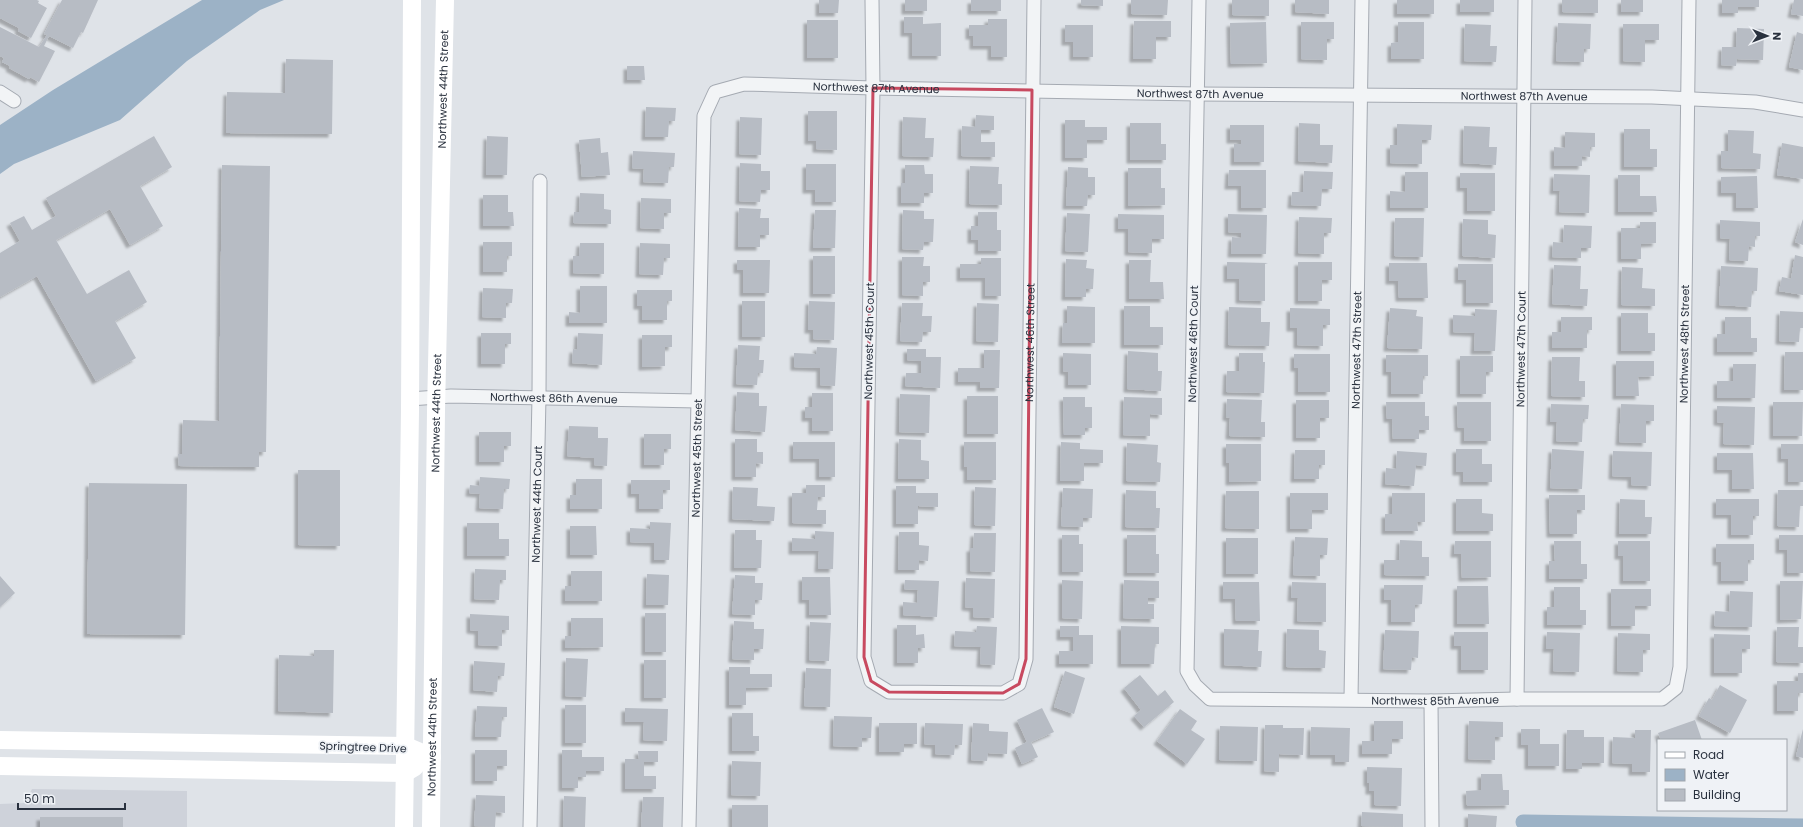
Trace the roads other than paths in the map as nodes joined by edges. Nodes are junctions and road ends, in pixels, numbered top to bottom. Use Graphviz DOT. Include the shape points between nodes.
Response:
graph roads {
  1 [pos="412,0"];
  2 [pos="445,0"];
  3 [pos="872,0"];
  4 [pos="1034,0"];
  5 [pos="1199,0"];
  6 [pos="1362,0"];
  7 [pos="1525,0"];
  8 [pos="1689,0"];
  9 [pos="873,88"];
  10 [pos="1032,90"];
  11 [pos="0,92"];
  12 [pos="715,92"];
  13 [pos="1197,94"];
  14 [pos="1361,96"];
  15 [pos="1523,98"];
  16 [pos="1687,98"];
  17 [pos="14,101"];
  18 [pos="1803,110"];
  19 [pos="540,181"];
  20 [pos="437,397"];
  21 [pos="539,397"];
  22 [pos="410,398"];
  23 [pos="698,400"];
  24 [pos="1019,684"];
  25 [pos="1195,685"];
  26 [pos="1676,688"];
  27 [pos="1351,699"];
  28 [pos="1517,699"];
  29 [pos="1432,701"];
  30 [pos="0,740"];
  31 [pos="406,746"];
  32 [pos="432,757"];
  33 [pos="0,766"];
  34 [pos="405,773"];
  35 [pos="404,827"];
  36 [pos="431,827"];
  37 [pos="530,827"];
  38 [pos="690,827"];
  39 [pos="1432,827"];
  1 -- 22 [label="street"];
  2 -- 20 [label="street, Northwest 44th Street"];
  3 -- 9 [label="street, Northwest 45th Court"];
  4 -- 10 [label="street, Northwest 46th Street"];
  5 -- 13 [label="street, Northwest 46th Court"];
  6 -- 14 [label="street, Northwest 47th Street"];
  7 -- 15 [label="street, Northwest 47th Court"];
  8 -- 16 [label="street, Northwest 48th Street"];
  9 -- 10 [label="street, Northwest 87th Avenue"];
  9 -- 12 [label="street, Northwest 87th Avenue" via="744,84"];
  9 -- 24 [label="street, Northwest 45th Court" via="864,657 870,681 889,692 1003,693"];
  10 -- 13 [label="street, Northwest 87th Avenue"];
  10 -- 24 [label="street, Northwest 46th Street" via="1026,658"];
  11 -- 17 [label="street"];
  12 -- 23 [label="street, Northwest 45th Street" via="704,116"];
  13 -- 14 [label="street, Northwest 87th Avenue"];
  13 -- 25 [label="street, Northwest 46th Court" via="1187,671"];
  14 -- 15 [label="street, Northwest 87th Avenue"];
  14 -- 27 [label="street, Northwest 47th Street"];
  15 -- 16 [label="street, Northwest 87th Avenue"];
  15 -- 28 [label="street, Northwest 47th Court"];
  16 -- 18 [label="street, Northwest 87th Avenue" via="1755,102"];
  16 -- 26 [label="street, Northwest 48th Street" via="1680,667"];
  19 -- 21 [label="street, Northwest 44th Court"];
  20 -- 21 [label="street, Northwest 86th Avenue"];
  20 -- 22 [label="street, Northwest 86th Avenue"];
  20 -- 32 [label="street, Northwest 44th Street"];
  21 -- 23 [label="street, Northwest 86th Avenue"];
  21 -- 37 [label="street, Northwest 44th Court"];
  22 -- 31 [label="street"];
  23 -- 38 [label="street, Northwest 45th Street"];
  25 -- 27 [label="street, Northwest 85th Avenue" via="1210,699"];
  26 -- 28 [label="street, Northwest 85th Avenue" via="1662,699"];
  27 -- 29 [label="street, Northwest 85th Avenue"];
  28 -- 29 [label="street, Northwest 85th Avenue"];
  29 -- 39 [label="street"];
  30 -- 31 [label="street, Springtree Drive"];
  31 -- 32 [label="street, Springtree Drive"];
  31 -- 34 [label="street"];
  32 -- 34 [label="street, Springtree Drive"];
  32 -- 36 [label="street, Northwest 44th Street"];
  33 -- 34 [label="street"];
  34 -- 35 [label="street"];
}
